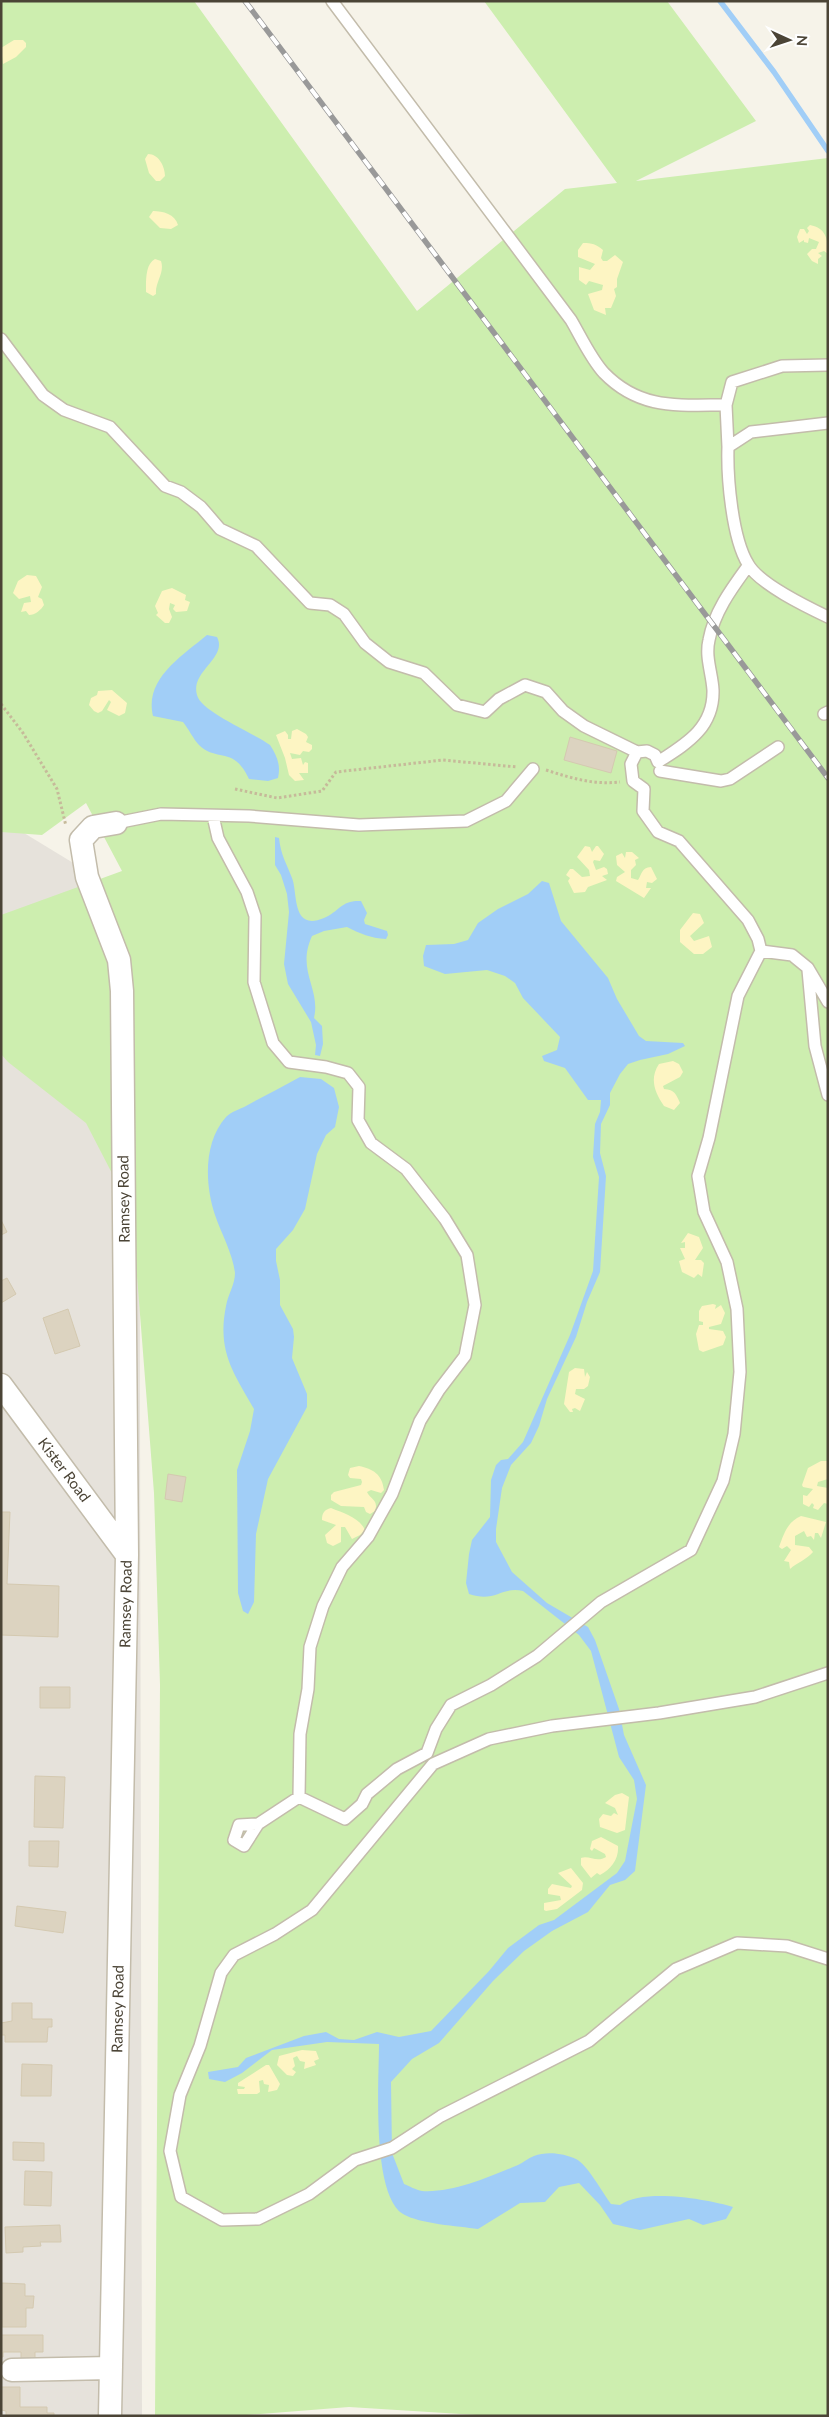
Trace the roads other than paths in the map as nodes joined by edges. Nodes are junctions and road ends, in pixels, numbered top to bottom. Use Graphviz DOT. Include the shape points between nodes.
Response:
graph roads {
  1 [pos="332,1"];
  2 [pos="1,339"];
  3 [pos="828,365"];
  4 [pos="726,405"];
  5 [pos="828,423"];
  6 [pos="728,447"];
  7 [pos="748,566"];
  8 [pos="828,617"];
  9 [pos="778,747"];
  10 [pos="637,752"];
  11 [pos="533,769"];
  12 [pos="660,771"];
  13 [pos="213,816"];
  14 [pos="116,823"];
  15 [pos="761,951"];
  16 [pos="808,968"];
  17 [pos="828,1002"];
  18 [pos="828,1095"];
  19 [pos="1,1385"];
  20 [pos="128,1555"];
  21 [pos="828,1673"];
  22 [pos="299,1797"];
  23 [pos="258,1824"];
  24 [pos="828,1959"];
  25 [pos="111,2368"];
  26 [pos="12,2370"];
  27 [pos="110,2416"];
  1 -- 4 [label="lane" via="571,320 604,372 640,399 662,405"];
  2 -- 10 [label="lane" via="44,395 64,410 110,427 165,486 181,492 201,507 220,528 256,546 310,603 330,605 344,614 365,643 389,662 424,673 457,705 486,712 498,699 525,685 546,692 563,711 584,726"];
  3 -- 4 [label="lane" via="782,366 732,382"];
  4 -- 6 [label="lane"];
  5 -- 6 [label="lane" via="751,432"];
  6 -- 7 [label="lane" via="730,496"];
  7 -- 8 [label="lane" via="771,585"];
  7 -- 10 [label="lane" via="725,598 708,641 713,690 707,718 694,738 658,762 647,751"];
  9 -- 12 [label="lane" via="730,779 721,781"];
  10 -- 15 [label="lane" via="631,764 633,781 644,789 643,811 658,832 678,841 748,920"];
  11 -- 13 [label="lane" via="506,801 466,821 359,825"];
  13 -- 14 [label="lane" via="161,814"];
  13 -- 22 [label="lane" via="218,838 247,892 255,916 254,982 273,1043 289,1062 348,1073 359,1087 358,1120 371,1143 406,1169 445,1219 467,1255 475,1305 465,1356 438,1390 420,1421 392,1494 368,1537 342,1567 323,1606 310,1647 308,1689 300,1734"];
  14 -- 20 [label="street, Ramsey Road" via="93,827 81,840 87,877 119,960 122,991"];
  15 -- 16 [label="lane" via="792,955"];
  15 -- 22 [label="lane" via="738,996 698,1176 704,1212 727,1262 737,1309 740,1372 734,1434 723,1481 690,1550 601,1602 536,1656 491,1685 451,1705 436,1729 427,1753 397,1769 367,1794 362,1804 345,1819"];
  16 -- 17 [label="lane"];
  16 -- 18 [label="lane" via="815,1046"];
  19 -- 20 [label="street, Kister Road"];
  20 -- 25 [label="street, Ramsey Road"];
  21 -- 24 [label="lane" via="754,1697 552,1726 489,1739 433,1764 312,1910 234,1955 221,1973 200,2046 180,2095 170,2151 181,2197 222,2220 258,2219 310,2194 355,2160 392,2148 441,2116 589,2041 676,1969 737,1943 787,1946"];
  22 -- 23 [label="lane"];
  25 -- 26 [label="street"];
  25 -- 27 [label="street, Ramsey Road"];
}
